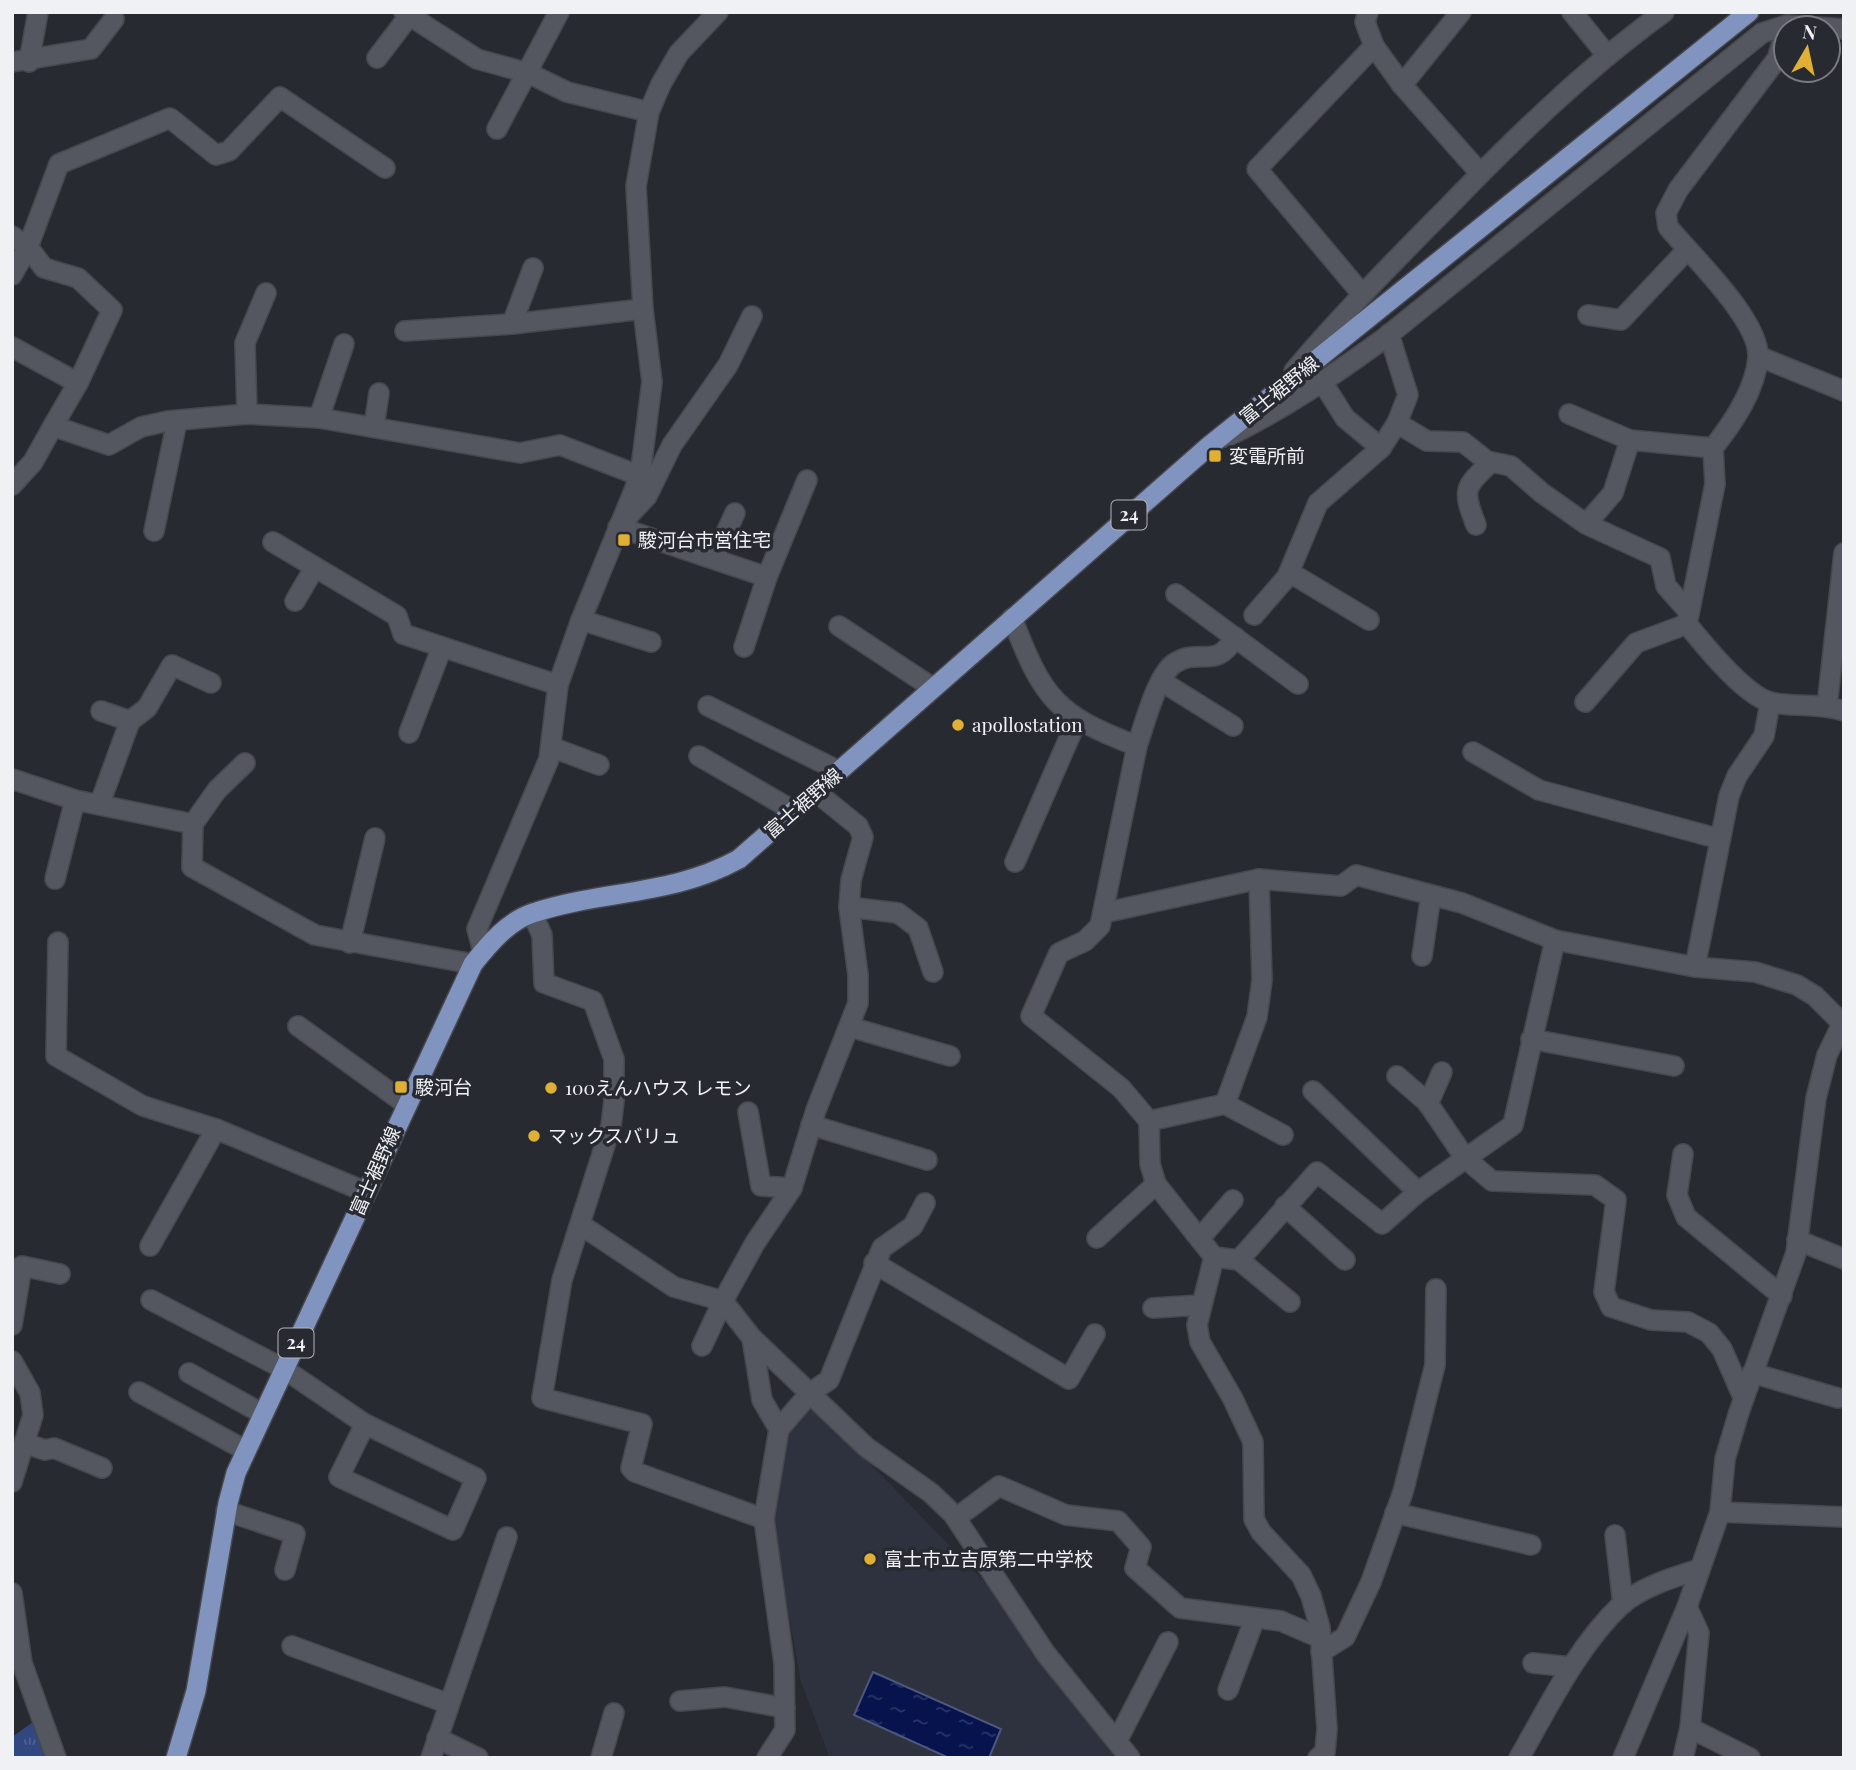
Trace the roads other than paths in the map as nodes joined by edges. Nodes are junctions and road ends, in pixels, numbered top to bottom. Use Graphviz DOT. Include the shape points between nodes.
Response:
graph roads {
  1 [pos="38,12"];
  2 [pos="559,12"];
  3 [pos="718,12"];
  4 [pos="1368,12"];
  5 [pos="1461,12"];
  6 [pos="1572,12"];
  7 [pos="1664,12"];
  8 [pos="1749,12"];
  9 [pos="415,16"];
  10 [pos="114,19"];
  11 [pos="1772,31"];
  12 [pos="1374,46"];
  13 [pos="1606,54"];
  14 [pos="377,58"];
  15 [pos="20,62"];
  16 [pos="1772,66"];
  17 [pos="528,73"];
  18 [pos="1402,85"];
  19 [pos="649,112"];
  20 [pos="497,129"];
  21 [pos="385,168"];
  22 [pos="1480,173"];
  23 [pos="20,241"];
  24 [pos="1687,250"];
  25 [pos="533,268"];
  26 [pos="12,275"];
  27 [pos="266,293"];
  28 [pos="1362,294"];
  29 [pos="643,309"];
  30 [pos="1588,315"];
  31 [pos="752,316"];
  32 [pos="512,324"];
  33 [pos="405,331"];
  34 [pos="1389,334"];
  35 [pos="344,344"];
  36 [pos="12,347"];
  37 [pos="1758,356"];
  38 [pos="78,383"];
  39 [pos="1323,383"];
  40 [pos="1842,385"];
  41 [pos="1278,391"];
  42 [pos="379,393"];
  43 [pos="247,414"];
  44 [pos="1569,414"];
  45 [pos="319,418"];
  46 [pos="177,421"];
  47 [pos="1397,423"];
  48 [pos="52,426"];
  49 [pos="374,427"];
  50 [pos="1630,440"];
  51 [pos="1209,446"];
  52 [pos="1381,448"];
  53 [pos="1713,448"];
  54 [pos="1491,462"];
  55 [pos="639,476"];
  56 [pos="807,480"];
  57 [pos="12,485"];
  58 [pos="735,513"];
  59 [pos="1586,524"];
  60 [pos="1476,525"];
  61 [pos="618,527"];
  62 [pos="155,531"];
  63 [pos="273,542"];
  64 [pos="1844,553"];
  65 [pos="714,559"];
  66 [pos="314,567"];
  67 [pos="1289,572"];
  68 [pos="766,577"];
  69 [pos="1176,594"];
  70 [pos="295,601"];
  71 [pos="1254,615"];
  72 [pos="1012,618"];
  73 [pos="1688,618"];
  74 [pos="581,620"];
  75 [pos="1369,620"];
  76 [pos="839,626"];
  77 [pos="1235,637"];
  78 [pos="651,642"];
  79 [pos="442,647"];
  80 [pos="744,647"];
  81 [pos="1161,681"];
  82 [pos="211,683"];
  83 [pos="1298,684"];
  84 [pos="558,685"];
  85 [pos="933,688"];
  86 [pos="1585,702"];
  87 [pos="1770,703"];
  88 [pos="708,706"];
  89 [pos="1835,708"];
  90 [pos="101,711"];
  91 [pos="1077,720"];
  92 [pos="130,721"];
  93 [pos="1233,726"];
  94 [pos="409,733"];
  95 [pos="1137,746"];
  96 [pos="551,747"];
  97 [pos="1473,752"];
  98 [pos="699,757"];
  99 [pos="245,763"];
  100 [pos="599,765"];
  101 [pos="839,771"];
  102 [pos="12,779"];
  103 [pos="816,792"];
  104 [pos="75,800"];
  105 [pos="100,803"];
  106 [pos="793,811"];
  107 [pos="193,824"];
  108 [pos="375,838"];
  109 [pos="1720,839"];
  110 [pos="1015,862"];
  111 [pos="55,879"];
  112 [pos="1259,879"];
  113 [pos="1431,895"];
  114 [pos="849,906"];
  115 [pos="532,913"];
  116 [pos="1103,913"];
  117 [pos="1555,940"];
  118 [pos="58,942"];
  119 [pos="350,943"];
  120 [pos="1422,956"];
  121 [pos="478,958"];
  122 [pos="1695,967"];
  123 [pos="933,972"];
  124 [pos="1843,1021"];
  125 [pos="298,1026"];
  126 [pos="850,1027"];
  127 [pos="1531,1039"];
  128 [pos="950,1056"];
  129 [pos="1674,1066"];
  130 [pos="1442,1072"];
  131 [pos="1396,1076"];
  132 [pos="1313,1091"];
  133 [pos="406,1104"];
  134 [pos="1225,1104"];
  135 [pos="1428,1104"];
  136 [pos="748,1112"];
  137 [pos="1149,1121"];
  138 [pos="811,1125"];
  139 [pos="216,1129"];
  140 [pos="1283,1135"];
  141 [pos="1683,1154"];
  142 [pos="1465,1158"];
  143 [pos="928,1160"];
  144 [pos="1156,1184"];
  145 [pos="792,1188"];
  146 [pos="366,1192"];
  147 [pos="1419,1192"];
  148 [pos="1233,1200"];
  149 [pos="925,1203"];
  150 [pos="1285,1206"];
  151 [pos="581,1225"];
  152 [pos="1097,1238"];
  153 [pos="1200,1238"];
  154 [pos="1797,1240"];
  155 [pos="150,1246"];
  156 [pos="1214,1257"];
  157 [pos="1239,1259"];
  158 [pos="1844,1259"];
  159 [pos="1345,1260"];
  160 [pos="874,1263"];
  161 [pos="60,1274"];
  162 [pos="1436,1289"];
  163 [pos="1782,1296"];
  164 [pos="151,1300"];
  165 [pos="723,1301"];
  166 [pos="1290,1302"];
  167 [pos="1201,1305"];
  168 [pos="1153,1308"];
  169 [pos="12,1325"];
  170 [pos="1095,1334"];
  171 [pos="752,1338"];
  172 [pos="702,1346"];
  173 [pos="12,1361"];
  174 [pos="284,1369"];
  175 [pos="189,1373"];
  176 [pos="1752,1373"];
  177 [pos="139,1392"];
  178 [pos="810,1393"];
  179 [pos="1743,1397"];
  180 [pos="1838,1398"];
  181 [pos="263,1414"];
  182 [pos="365,1424"];
  183 [pos="779,1429"];
  184 [pos="24,1443"];
  185 [pos="245,1450"];
  186 [pos="102,1468"];
  187 [pos="13,1479"];
  188 [pos="226,1511"];
  189 [pos="1720,1512"];
  190 [pos="1395,1513"];
  191 [pos="1844,1517"];
  192 [pos="956,1518"];
  193 [pos="764,1519"];
  194 [pos="1615,1535"];
  195 [pos="507,1537"];
  196 [pos="1531,1545"];
  197 [pos="1700,1569"];
  198 [pos="285,1570"];
  199 [pos="12,1593"];
  200 [pos="1623,1604"];
  201 [pos="1688,1607"];
  202 [pos="1255,1618"];
  203 [pos="1168,1642"];
  204 [pos="1321,1645"];
  205 [pos="292,1646"];
  206 [pos="1533,1663"];
  207 [pos="1572,1667"];
  208 [pos="1228,1690"];
  209 [pos="680,1701"];
  210 [pos="449,1704"];
  211 [pos="785,1709"];
  212 [pos="614,1713"];
  213 [pos="1690,1728"];
  214 [pos="437,1738"];
  215 [pos="1118,1739"];
  216 [pos="56,1758"];
  217 [pos="176,1758"];
  218 [pos="430,1758"];
  219 [pos="478,1758"];
  220 [pos="601,1758"];
  221 [pos="767,1758"];
  222 [pos="1130,1758"];
  223 [pos="1318,1758"];
  224 [pos="1519,1758"];
  225 [pos="1623,1758"];
  226 [pos="1683,1758"];
  227 [pos="1750,1758"];
  1 -- 15 [label="street"];
  2 -- 17 [label="street"];
  3 -- 19 [label="street" via="679,53"];
  4 -- 12 [label="street" via="1365,22"];
  5 -- 18 [label="street"];
  6 -- 13 [label="street"];
  7 -- 13 [label="street"];
  8 -- 41 [label="main road, 富士裾野線 / 24"];
  9 -- 14 [label="street"];
  9 -- 17 [label="street" via="477,59"];
  10 -- 15 [label="street" via="91,49"];
  11 -- 34 [label="street" via="1762,33"];
  12 -- 18 [label="street"];
  12 -- 28 [label="street" via="1257,169"];
  13 -- 22 [label="street"];
  16 -- 24 [label="street" via="1678,190 1666,213 1668,227"];
  17 -- 19 [label="street" via="567,92"];
  17 -- 20 [label="street"];
  18 -- 22 [label="street"];
  19 -- 29 [label="street" via="636,186"];
  21 -- 23 [label="street" via="280,97 229,151 216,155 170,118 59,164"];
  22 -- 28 [label="street"];
  23 -- 26 [label="street"];
  23 -- 38 [label="street" via="44,268 78,278 112,310"];
  24 -- 30 [label="street" via="1621,320"];
  24 -- 37 [label="street" via="1748,322"];
  25 -- 32 [label="street"];
  27 -- 43 [label="street" via="245,343"];
  28 -- 41 [label="street"];
  29 -- 32 [label="street"];
  29 -- 55 [label="street" via="652,382"];
  31 -- 61 [label="street" via="728,365 672,445 647,496"];
  32 -- 33 [label="street"];
  34 -- 39 [label="street"];
  34 -- 47 [label="street" via="1408,395"];
  35 -- 45 [label="street"];
  36 -- 38 [label="street"];
  37 -- 40 [label="street"];
  37 -- 53 [label="street" via="1744,401"];
  38 -- 48 [label="street"];
  39 -- 51 [label="street"];
  39 -- 52 [label="street" via="1345,418"];
  41 -- 51 [label="main road, 富士裾野線 / 24"];
  42 -- 49 [label="street"];
  43 -- 45 [label="street"];
  43 -- 46 [label="street"];
  44 -- 50 [label="street"];
  45 -- 49 [label="street"];
  46 -- 48 [label="street" via="141,427 109,445"];
  46 -- 62 [label="street"];
  47 -- 52 [label="street"];
  47 -- 54 [label="street" via="1427,441 1463,442"];
  48 -- 57 [label="street" via="33,462"];
  49 -- 55 [label="street" via="520,453 561,445"];
  50 -- 53 [label="street"];
  50 -- 59 [label="street" via="1613,493"];
  51 -- 72 [label="main road, 富士裾野線 / 24"];
  52 -- 67 [label="street" via="1318,503"];
  53 -- 73 [label="street" via="1714,484"];
  54 -- 59 [label="street" via="1511,466"];
  54 -- 60 [label="street" via="1468,485 1465,497"];
  55 -- 61 [label="street"];
  56 -- 68 [label="street"];
  58 -- 65 [label="street"];
  59 -- 73 [label="street" via="1660,558 1666,586"];
  61 -- 65 [label="street"];
  61 -- 74 [label="street"];
  63 -- 66 [label="street"];
  64 -- 89 [label="street"];
  65 -- 68 [label="street"];
  66 -- 70 [label="street"];
  66 -- 79 [label="street" via="397,616 403,634"];
  67 -- 71 [label="street"];
  67 -- 75 [label="street"];
  68 -- 80 [label="street"];
  69 -- 77 [label="street"];
  72 -- 85 [label="main road, 富士裾野線 / 24"];
  72 -- 91 [label="street" via="1035,676"];
  73 -- 86 [label="street" via="1636,643"];
  73 -- 87 [label="street" via="1725,670"];
  74 -- 78 [label="street"];
  74 -- 84 [label="street"];
  76 -- 85 [label="street"];
  77 -- 81 [label="street" via="1227,651 1213,658 1174,663"];
  77 -- 83 [label="street"];
  79 -- 84 [label="street"];
  79 -- 94 [label="street"];
  81 -- 93 [label="street"];
  81 -- 95 [label="street"];
  82 -- 92 [label="street" via="173,665 147,708"];
  84 -- 96 [label="street"];
  85 -- 101 [label="main road, 富士裾野線 / 24"];
  87 -- 89 [label="street"];
  87 -- 109 [label="street" via="1764,736 1729,796"];
  88 -- 101 [label="street"];
  90 -- 92 [label="street"];
  91 -- 95 [label="street"];
  91 -- 110 [label="street"];
  92 -- 105 [label="street"];
  95 -- 116 [label="street"];
  96 -- 100 [label="street"];
  96 -- 121 [label="street" via="477,929"];
  97 -- 109 [label="street" via="1539,790"];
  98 -- 106 [label="street"];
  99 -- 107 [label="street" via="211,796"];
  101 -- 103 [label="main road, 富士裾野線 / 24"];
  102 -- 104 [label="street"];
  103 -- 106 [label="main road, 富士裾野線 / 24"];
  103 -- 114 [label="street" via="858,826 863,837"];
  104 -- 105 [label="street"];
  104 -- 111 [label="street"];
  105 -- 107 [label="street"];
  106 -- 115 [label="main road, 富士裾野線 / 24" via="739,859 695,880"];
  107 -- 119 [label="street" via="192,867 315,935"];
  108 -- 119 [label="street"];
  109 -- 122 [label="street"];
  112 -- 113 [label="street" via="1341,886 1356,875"];
  112 -- 116 [label="street"];
  112 -- 134 [label="street" via="1262,980 1257,1017"];
  113 -- 117 [label="street"];
  113 -- 120 [label="street"];
  114 -- 123 [label="street" via="898,913 927,924"];
  114 -- 126 [label="street" via="858,975 858,1003"];
  115 -- 121 [label="main road, 富士裾野線 / 24" via="509,927"];
  115 -- 151 [label="street" via="542,935 544,983 593,1001 614,1059 611,1126"];
  116 -- 137 [label="street" via="1100,926 1085,941 1059,953 1031,1016 1121,1088"];
  117 -- 122 [label="street"];
  117 -- 127 [label="street"];
  118 -- 139 [label="street" via="56,1056 143,1106"];
  119 -- 121 [label="street"];
  121 -- 133 [label="main road, 富士裾野線 / 24"];
  122 -- 124 [label="street" via="1755,972 1797,985"];
  124 -- 154 [label="street" via="1827,1055 1816,1098"];
  125 -- 133 [label="street"];
  126 -- 128 [label="street"];
  126 -- 138 [label="street"];
  127 -- 129 [label="street"];
  127 -- 142 [label="street" via="1513,1125"];
  130 -- 135 [label="street"];
  131 -- 135 [label="street"];
  132 -- 147 [label="street"];
  133 -- 146 [label="main road, 富士裾野線 / 24"];
  134 -- 137 [label="street"];
  134 -- 140 [label="street"];
  135 -- 142 [label="street"];
  136 -- 145 [label="street" via="761,1186"];
  137 -- 144 [label="street" via="1150,1164"];
  138 -- 143 [label="street"];
  138 -- 145 [label="street"];
  139 -- 146 [label="street"];
  139 -- 155 [label="street"];
  141 -- 163 [label="street" via="1677,1195 1686,1217"];
  142 -- 147 [label="street"];
  142 -- 179 [label="street" via="1492,1181 1595,1185 1616,1200 1604,1292 1611,1307 1651,1320 1688,1322 1709,1333 1722,1349"];
  144 -- 152 [label="street"];
  144 -- 153 [label="street"];
  145 -- 165 [label="street"];
  146 -- 174 [label="main road, 富士裾野線 / 24"];
  147 -- 150 [label="street" via="1382,1224 1317,1172"];
  148 -- 153 [label="street"];
  149 -- 160 [label="street" via="913,1226 882,1248"];
  150 -- 157 [label="street"];
  150 -- 159 [label="street"];
  151 -- 165 [label="street" via="674,1287"];
  151 -- 193 [label="street" via="562,1280 542,1398 642,1424 631,1468 635,1472"];
  153 -- 156 [label="street"];
  154 -- 158 [label="street"];
  154 -- 163 [label="street"];
  156 -- 157 [label="street"];
  156 -- 167 [label="street"];
  157 -- 166 [label="street"];
  160 -- 170 [label="street" via="1069,1379"];
  160 -- 178 [label="street" via="842,1355 829,1380"];
  161 -- 169 [label="street" via="22,1266"];
  162 -- 190 [label="street" via="1435,1364"];
  163 -- 176 [label="street"];
  164 -- 174 [label="street"];
  165 -- 171 [label="street"];
  165 -- 172 [label="street"];
  167 -- 168 [label="street"];
  167 -- 204 [label="street" via="1200,1342 1253,1442 1254,1520 1301,1576 1311,1597"];
  171 -- 178 [label="street"];
  171 -- 183 [label="street" via="762,1401"];
  173 -- 184 [label="street" via="30,1393 33,1415"];
  174 -- 181 [label="main road, 富士裾野線 / 24"];
  174 -- 182 [label="street"];
  175 -- 181 [label="street"];
  176 -- 179 [label="street"];
  176 -- 180 [label="street"];
  177 -- 185 [label="street"];
  178 -- 183 [label="street"];
  178 -- 192 [label="street" via="866,1447 931,1493"];
  179 -- 189 [label="street" via="1725,1459"];
  181 -- 185 [label="main road, 富士裾野線 / 24"];
  182 -- 182 [label="street" via="339,1477 453,1530 476,1478"];
  183 -- 193 [label="street"];
  184 -- 186 [label="street" via="54,1448"];
  184 -- 187 [label="street"];
  185 -- 188 [label="main road, 富士裾野線 / 24"];
  188 -- 198 [label="street" via="295,1534"];
  188 -- 217 [label="main road, 富士裾野線 / 24" via="196,1691"];
  189 -- 191 [label="street"];
  189 -- 197 [label="street"];
  190 -- 196 [label="street"];
  190 -- 204 [label="street" via="1371,1582 1345,1637"];
  192 -- 202 [label="street" via="999,1486 1066,1515 1118,1521 1140,1547 1135,1568 1180,1608"];
  192 -- 215 [label="street" via="1046,1654"];
  193 -- 211 [label="street" via="784,1663"];
  194 -- 200 [label="street"];
  195 -- 210 [label="street"];
  197 -- 200 [label="street" via="1665,1580"];
  197 -- 201 [label="street"];
  199 -- 216 [label="street" via="22,1663"];
  200 -- 207 [label="street"];
  201 -- 213 [label="street" via="1699,1633"];
  201 -- 225 [label="street"];
  202 -- 204 [label="street" via="1281,1621"];
  202 -- 208 [label="street"];
  203 -- 215 [label="street"];
  204 -- 223 [label="street" via="1327,1729 1325,1752"];
  205 -- 210 [label="street"];
  206 -- 207 [label="street"];
  207 -- 224 [label="street"];
  209 -- 211 [label="street" via="725,1697"];
  210 -- 214 [label="street"];
  211 -- 221 [label="street" via="785,1730"];
  212 -- 220 [label="street"];
  213 -- 226 [label="street"];
  213 -- 227 [label="street"];
  214 -- 218 [label="street"];
  214 -- 219 [label="street"];
  215 -- 222 [label="street"];
}
